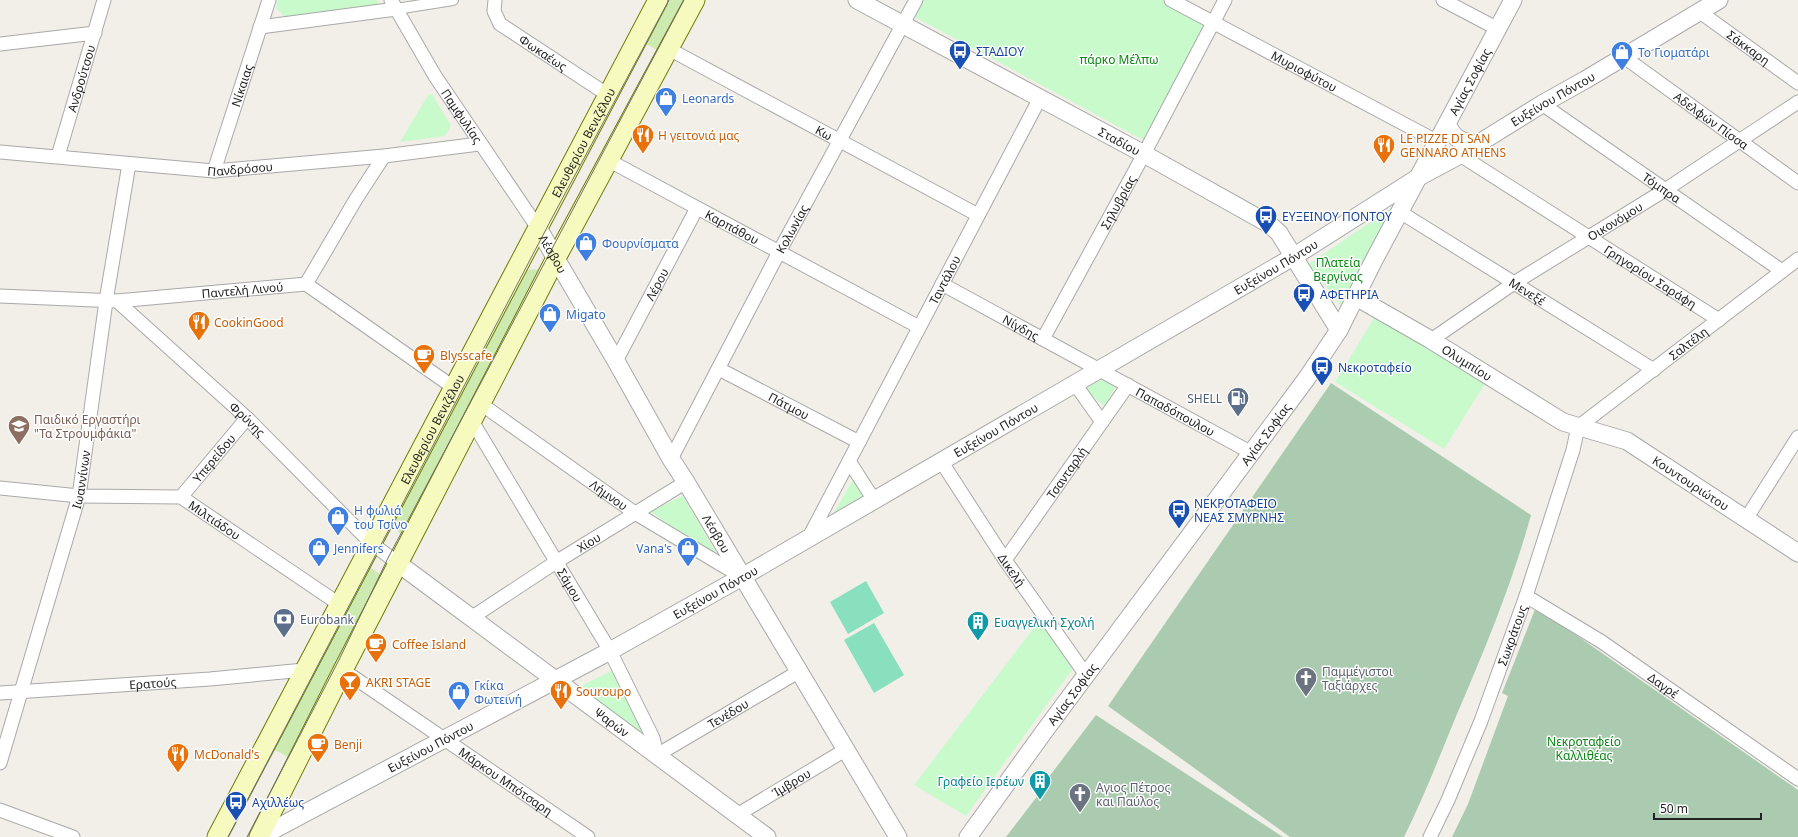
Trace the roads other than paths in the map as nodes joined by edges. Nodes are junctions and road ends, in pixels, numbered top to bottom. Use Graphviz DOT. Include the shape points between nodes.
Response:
graph roads {
  1 [pos="104,0"];
  2 [pos="269,0"];
  3 [pos="453,0"];
  4 [pos="495,0"];
  5 [pos="658,0"];
  6 [pos="695,0"];
  7 [pos="857,0"];
  8 [pos="916,0"];
  9 [pos="1171,0"];
  10 [pos="1225,0"];
  11 [pos="1443,0"];
  12 [pos="1513,0"];
  13 [pos="1719,0"];
  14 [pos="394,4"];
  15 [pos="1700,12"];
  16 [pos="1213,23"];
  17 [pos="903,24"];
  18 [pos="260,27"];
  19 [pos="1498,29"];
  20 [pos="95,32"];
  21 [pos="0,44"];
  22 [pos="669,49"];
  23 [pos="1624,57"];
  24 [pos="1798,83"];
  25 [pos="608,95"];
  26 [pos="1040,98"];
  27 [pos="1798,102"];
  28 [pos="1542,104"];
  29 [pos="1447,124"];
  30 [pos="840,140"];
  31 [pos="1739,141"];
  32 [pos="1438,142"];
  33 [pos="479,144"];
  34 [pos="1479,144"];
  35 [pos="0,152"];
  36 [pos="1144,154"];
  37 [pos="1460,155"];
  38 [pos="58,156"];
  39 [pos="384,156"];
  40 [pos="608,160"];
  41 [pos="129,164"];
  42 [pos="214,171"];
  43 [pos="1419,177"];
  44 [pos="1798,184"];
  45 [pos="1665,190"];
  46 [pos="697,208"];
  47 [pos="1400,212"];
  48 [pos="978,215"];
  49 [pos="538,228"];
  50 [pos="1590,237"];
  51 [pos="779,252"];
  52 [pos="556,258"];
  53 [pos="1798,259"];
  54 [pos="1296,262"];
  55 [pos="1782,271"];
  56 [pos="1514,283"];
  57 [pos="306,284"];
  58 [pos="942,284"];
  59 [pos="0,296"];
  60 [pos="1356,297"];
  61 [pos="112,301"];
  62 [pos="1719,320"];
  63 [pos="919,327"];
  64 [pos="1339,330"];
  65 [pos="1043,339"];
  66 [pos="1431,340"];
  67 [pos="616,361"];
  68 [pos="719,369"];
  69 [pos="1100,370"];
  70 [pos="1654,370"];
  71 [pos="1075,384"];
  72 [pos="1128,385"];
  73 [pos="453,387"];
  74 [pos="481,404"];
  75 [pos="247,418"];
  76 [pos="472,421"];
  77 [pos="1102,422"];
  78 [pos="1578,427"];
  79 [pos="1798,437"];
  80 [pos="859,442"];
  81 [pos="1250,452"];
  82 [pos="671,459"];
  83 [pos="849,461"];
  84 [pos="941,461"];
  85 [pos="686,482"];
  86 [pos="0,488"];
  87 [pos="79,496"];
  88 [pos="181,496"];
  89 [pos="874,500"];
  90 [pos="635,513"];
  91 [pos="1746,519"];
  92 [pos="808,539"];
  93 [pos="371,544"];
  94 [pos="1798,553"];
  95 [pos="1006,560"];
  96 [pos="556,562"];
  97 [pos="399,564"];
  98 [pos="742,577"];
  99 [pos="1526,596"];
  100 [pos="339,604"];
  101 [pos="471,618"];
  102 [pos="610,651"];
  103 [pos="304,670"];
  104 [pos="344,670"];
  105 [pos="798,672"];
  106 [pos="1086,675"];
  107 [pos="556,680"];
  108 [pos="22,692"];
  109 [pos="0,693"];
  110 [pos="444,740"];
  111 [pos="846,750"];
  112 [pos="657,755"];
  113 [pos="0,763"];
  114 [pos="1798,779"];
  115 [pos="0,810"];
  116 [pos="737,815"];
  117 [pos="73,837"];
  118 [pos="217,837"];
  119 [pos="260,837"];
  120 [pos="588,837"];
  121 [pos="767,837"];
  122 [pos="898,837"];
  123 [pos="968,837"];
  124 [pos="1430,837"];
  1 -- 20 [label="street, Ανδρούτσου"];
  2 -- 18 [label="street, Νίκαιας"];
  3 -- 14 [label="street"];
  4 -- 25 [label="street, Φωκαέως" via="494,11 500,24"];
  5 -- 25 [label="main road, Ελευθερίου Βενιζέλου"];
  6 -- 22 [label="main road"];
  7 -- 17 [label="street, Σταδίου"];
  8 -- 17 [label="street, Κολωνίας"];
  9 -- 16 [label="street, Μυριοφύτου"];
  10 -- 16 [label="street, Σηλυβρίας"];
  11 -- 19 [label="street"];
  12 -- 19 [label="street, Αγίας Σοφίας"];
  13 -- 15 [label="street, Ευξείνου Πόντου"];
  14 -- 18 [label="street"];
  14 -- 33 [label="street, Παμφυλίας" via="435,76"];
  15 -- 23 [label="street, Ευξείνου Πόντου"];
  15 -- 24 [label="street, Σάκκαρη"];
  16 -- 32 [label="street, Μυριοφύτου"];
  16 -- 36 [label="street, Σηλυβρίας"];
  17 -- 26 [label="street, Σταδίου"];
  17 -- 30 [label="street, Κολωνίας"];
  18 -- 42 [label="street, Νίκαιας"];
  19 -- 29 [label="street, Αγίας Σοφίας"];
  20 -- 21 [label="street"];
  20 -- 38 [label="street, Ανδρούτσου"];
  22 -- 30 [label="street, Κω"];
  22 -- 40 [label="main road"];
  23 -- 28 [label="street, Ευξείνου Πόντου"];
  23 -- 31 [label="street, Αδελφών Πίσσα"];
  25 -- 49 [label="main road, Ελευθερίου Βενιζέλου"];
  26 -- 36 [label="street, Σταδίου"];
  26 -- 48 [label="street, Ταντάλου"];
  27 -- 31 [label="street, Οικονόμου"];
  28 -- 34 [label="street, Ευξείνου Πόντου"];
  28 -- 45 [label="street, Τόμπρα"];
  29 -- 32 [label="street, Αγίας Σοφίας"];
  29 -- 34 [label="street" via="1457,138"];
  30 -- 48 [label="street, Κω"];
  30 -- 51 [label="street, Κολωνίας"];
  31 -- 44 [label="street, Αδελφών Πίσσα"];
  31 -- 45 [label="street, Οικονόμου"];
  32 -- 43 [label="street, Αγίας Σοφίας"];
  33 -- 39 [label="street, Πανδρόσου"];
  33 -- 49 [label="street, Παμφυλίας"];
  34 -- 37 [label="street, Ευξείνου Πόντου"];
  35 -- 38 [label="street, Πανδρόσου"];
  36 -- 54 [label="street, Σταδίου" via="1269,224 1279,233"];
  36 -- 65 [label="street, Σηλυβρίας"];
  37 -- 43 [label="street, Ευξείνου Πόντου"];
  37 -- 50 [label="street, Γρηγορίου Σαράφη"];
  38 -- 41 [label="street, Πανδρόσου"];
  39 -- 42 [label="street, Πανδρόσου"];
  39 -- 57 [label="street" via="356,198"];
  40 -- 46 [label="street, Καρπάθου"];
  40 -- 52 [label="main road"];
  41 -- 42 [label="street, Πανδρόσου"];
  41 -- 61 [label="street, Ιωαννίνων"];
  43 -- 47 [label="street, Αγίας Σοφίας"];
  43 -- 54 [label="street, Ευξείνου Πόντου"];
  45 -- 50 [label="street, Οικονόμου"];
  45 -- 55 [label="street, Τόμπρα"];
  46 -- 51 [label="street, Καρπάθου"];
  46 -- 67 [label="street, Λέρου"];
  47 -- 56 [label="street, Μενεξέ"];
  47 -- 60 [label="street, Αγίας Σοφίας"];
  48 -- 58 [label="street, Ταντάλου"];
  49 -- 52 [label="street, Λέσβου"];
  49 -- 73 [label="main road, Ελευθερίου Βενιζέλου"];
  50 -- 56 [label="street, Οικονόμου"];
  50 -- 62 [label="street, Γρηγορίου Σαράφη"];
  51 -- 63 [label="street, Καρπάθου"];
  51 -- 68 [label="street, Κολωνίας"];
  52 -- 67 [label="street, Λέσβου"];
  52 -- 74 [label="main road"];
  53 -- 55 [label="street, Σαλτέλη"];
  54 -- 64 [label="street, Σταδίου"];
  54 -- 69 [label="street, Ευξείνου Πόντου"];
  55 -- 62 [label="street, Σαλτέλη"];
  56 -- 66 [label="street, Οικονόμου"];
  56 -- 70 [label="street, Μενεξέ"];
  57 -- 61 [label="street, Παντελή Λινού"];
  57 -- 73 [label="street"];
  58 -- 63 [label="street, Ταντάλου"];
  58 -- 65 [label="street, Νίγδης"];
  59 -- 61 [label="street, Παντελή Λινού"];
  60 -- 64 [label="street, Αγίας Σοφίας"];
  60 -- 66 [label="street, Ολυμπίου"];
  61 -- 75 [label="street, Φρύνης"];
  61 -- 87 [label="street, Ιωαννίνων"];
  62 -- 70 [label="street, Σαλτέλη"];
  63 -- 80 [label="street, Ταντάλου"];
  64 -- 81 [label="street, Αγίας Σοφίας" via="1307,378"];
  65 -- 69 [label="street, Νίγδης"];
  66 -- 78 [label="street, Ολυμπίου" via="1563,422"];
  67 -- 82 [label="street, Λέσβου"];
  68 -- 80 [label="street, Πάτμου"];
  68 -- 82 [label="street, Κολωνίας"];
  69 -- 71 [label="street, Ευξείνου Πόντου"];
  69 -- 72 [label="street, Παπαδόπουλου"];
  70 -- 78 [label="street, Σαλτέλη"];
  71 -- 77 [label="street"];
  71 -- 84 [label="street, Ευξείνου Πόντου"];
  72 -- 77 [label="street, Τσανταρλή"];
  72 -- 81 [label="street, Παπαδόπουλου"];
  73 -- 93 [label="main road, Ελευθερίου Βενιζέλου"];
  74 -- 76 [label="main road"];
  74 -- 90 [label="street, Λήμνου"];
  75 -- 88 [label="street, Υπερείδου"];
  75 -- 93 [label="street, Φρύνης"];
  76 -- 96 [label="street, Σάμου"];
  76 -- 97 [label="main road"];
  77 -- 95 [label="street, Τσανταρλή"];
  78 -- 91 [label="street, Κουντουριώτου" via="1627,442"];
  78 -- 99 [label="street, Σωκράτους"];
  79 -- 91 [label="street"];
  80 -- 83 [label="street, Ταντάλου"];
  81 -- 106 [label="street, Αγίας Σοφίας"];
  82 -- 85 [label="street, Λέσβου"];
  83 -- 89 [label="street"];
  83 -- 92 [label="street, Ταντάλου"];
  84 -- 89 [label="street, Ευξείνου Πόντου"];
  84 -- 95 [label="street, Δικελή"];
  85 -- 90 [label="street, Χίου"];
  85 -- 98 [label="street, Λέσβου"];
  86 -- 87 [label="street, Μιλτιάδου"];
  87 -- 88 [label="street, Μιλτιάδου"];
  87 -- 108 [label="street, Ιωαννίνων"];
  88 -- 100 [label="street, Μιλτιάδου"];
  89 -- 92 [label="street, Ευξείνου Πόντου"];
  90 -- 96 [label="street, Χίου"];
  90 -- 98 [label="street, Λήμνου"];
  91 -- 94 [label="street, Κουντουριώτου"];
  92 -- 98 [label="street, Ευξείνου Πόντου"];
  93 -- 97 [label="street, Φρύνης"];
  93 -- 100 [label="main road, Ελευθερίου Βενιζέλου"];
  95 -- 106 [label="street, Δικελή"];
  96 -- 101 [label="street, Χίου"];
  96 -- 102 [label="street, Σάμου"];
  97 -- 101 [label="street, Ψαρών"];
  97 -- 104 [label="main road"];
  98 -- 102 [label="street, Ευξείνου Πόντου"];
  98 -- 105 [label="street, Λέσβου"];
  99 -- 114 [label="street, Δαγρέ" via="1602,642"];
  99 -- 124 [label="street, Σωκράτους" via="1481,721"];
  100 -- 103 [label="main road, Ελευθερίου Βενιζέλου"];
  101 -- 107 [label="street, Ψαρών"];
  102 -- 107 [label="street, Ευξείνου Πόντου"];
  102 -- 112 [label="street, Σάμου" via="653,738"];
  103 -- 108 [label="street, Ερατούς"];
  103 -- 118 [label="main road, Ελευθερίου Βενιζέλου"];
  104 -- 110 [label="street, Μάρκου Μπότσαρη"];
  104 -- 119 [label="main road"];
  105 -- 111 [label="street, Λέσβου"];
  105 -- 112 [label="street, Τενέδου"];
  106 -- 123 [label="street, Αγίας Σοφίας"];
  107 -- 110 [label="street, Ευξείνου Πόντου"];
  107 -- 112 [label="street, Ψαρών"];
  108 -- 109 [label="street, Ερατούς"];
  108 -- 113 [label="street, Ιωαννίνων"];
  110 -- 119 [label="street, Ευξείνου Πόντου"];
  110 -- 120 [label="street, Μάρκου Μπότσαρη"];
  111 -- 116 [label="street, Ίμβρου"];
  111 -- 122 [label="street, Λέσβου"];
  112 -- 116 [label="street, Ψαρών"];
  115 -- 117 [label="street"];
  116 -- 121 [label="street, Ψαρών"];
}
